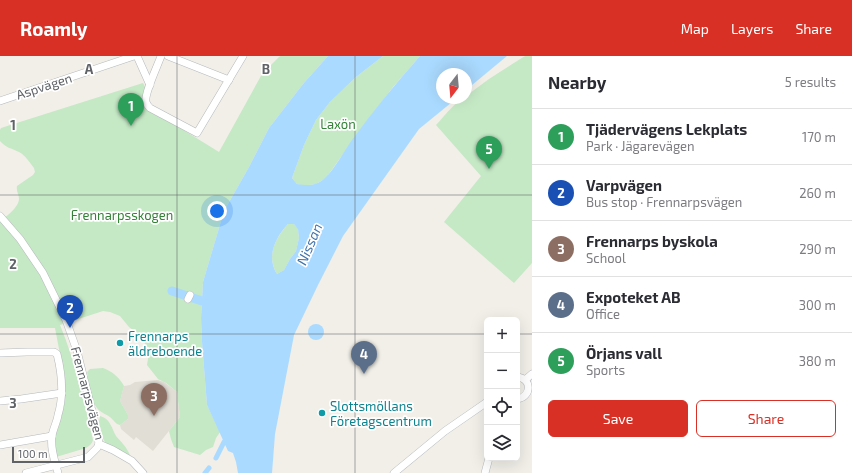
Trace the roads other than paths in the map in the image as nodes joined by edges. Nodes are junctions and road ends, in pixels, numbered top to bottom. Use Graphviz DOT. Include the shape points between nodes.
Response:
graph roads {
  1 [pos="135,56"];
  2 [pos="161,56"];
  3 [pos="168,56"];
  4 [pos="243,56"];
  5 [pos="229,80"];
  6 [pos="150,86"];
  7 [pos="0,101"];
  8 [pos="0,216"];
  9 [pos="0,353"];
  10 [pos="532,374"];
  11 [pos="520,378"];
  12 [pos="525,380"];
  13 [pos="62,393"];
  14 [pos="520,398"];
  15 [pos="0,401"];
  16 [pos="484,404"];
  17 [pos="52,436"];
  18 [pos="99,444"];
  19 [pos="0,445"];
  20 [pos="488,461"];
  21 [pos="56,465"];
  22 [pos="142,472"];
  23 [pos="26,473"];
  24 [pos="58,473"];
  25 [pos="394,473"];
  26 [pos="485,473"];
  1 -- 6 [label="street"];
  1 -- 7 [label="street, Aspvägen"];
  2 -- 6 [label="street"];
  3 -- 5 [label="street"];
  4 -- 5 [label="street"];
  5 -- 6 [label="street" via="197,133 150,108 146,101"];
  8 -- 18 [label="street, Frennarpsvägen" via="20,239 43,273 66,320 78,351"];
  9 -- 13 [label="street" via="54,352 57,354 61,373"];
  10 -- 12 [label="street"];
  11 -- 12 [label="street"];
  12 -- 14 [label="street" via="528,392"];
  13 -- 15 [label="street"];
  13 -- 17 [label="street"];
  16 -- 25 [label="street" via="445,431"];
  17 -- 19 [label="street"];
  17 -- 21 [label="street"];
  18 -- 21 [label="street" via="88,457"];
  18 -- 22 [label="street, Frennarpsvägen" via="132,461"];
  20 -- 26 [label="street"];
  21 -- 23 [label="street"];
  21 -- 24 [label="street"];
}
